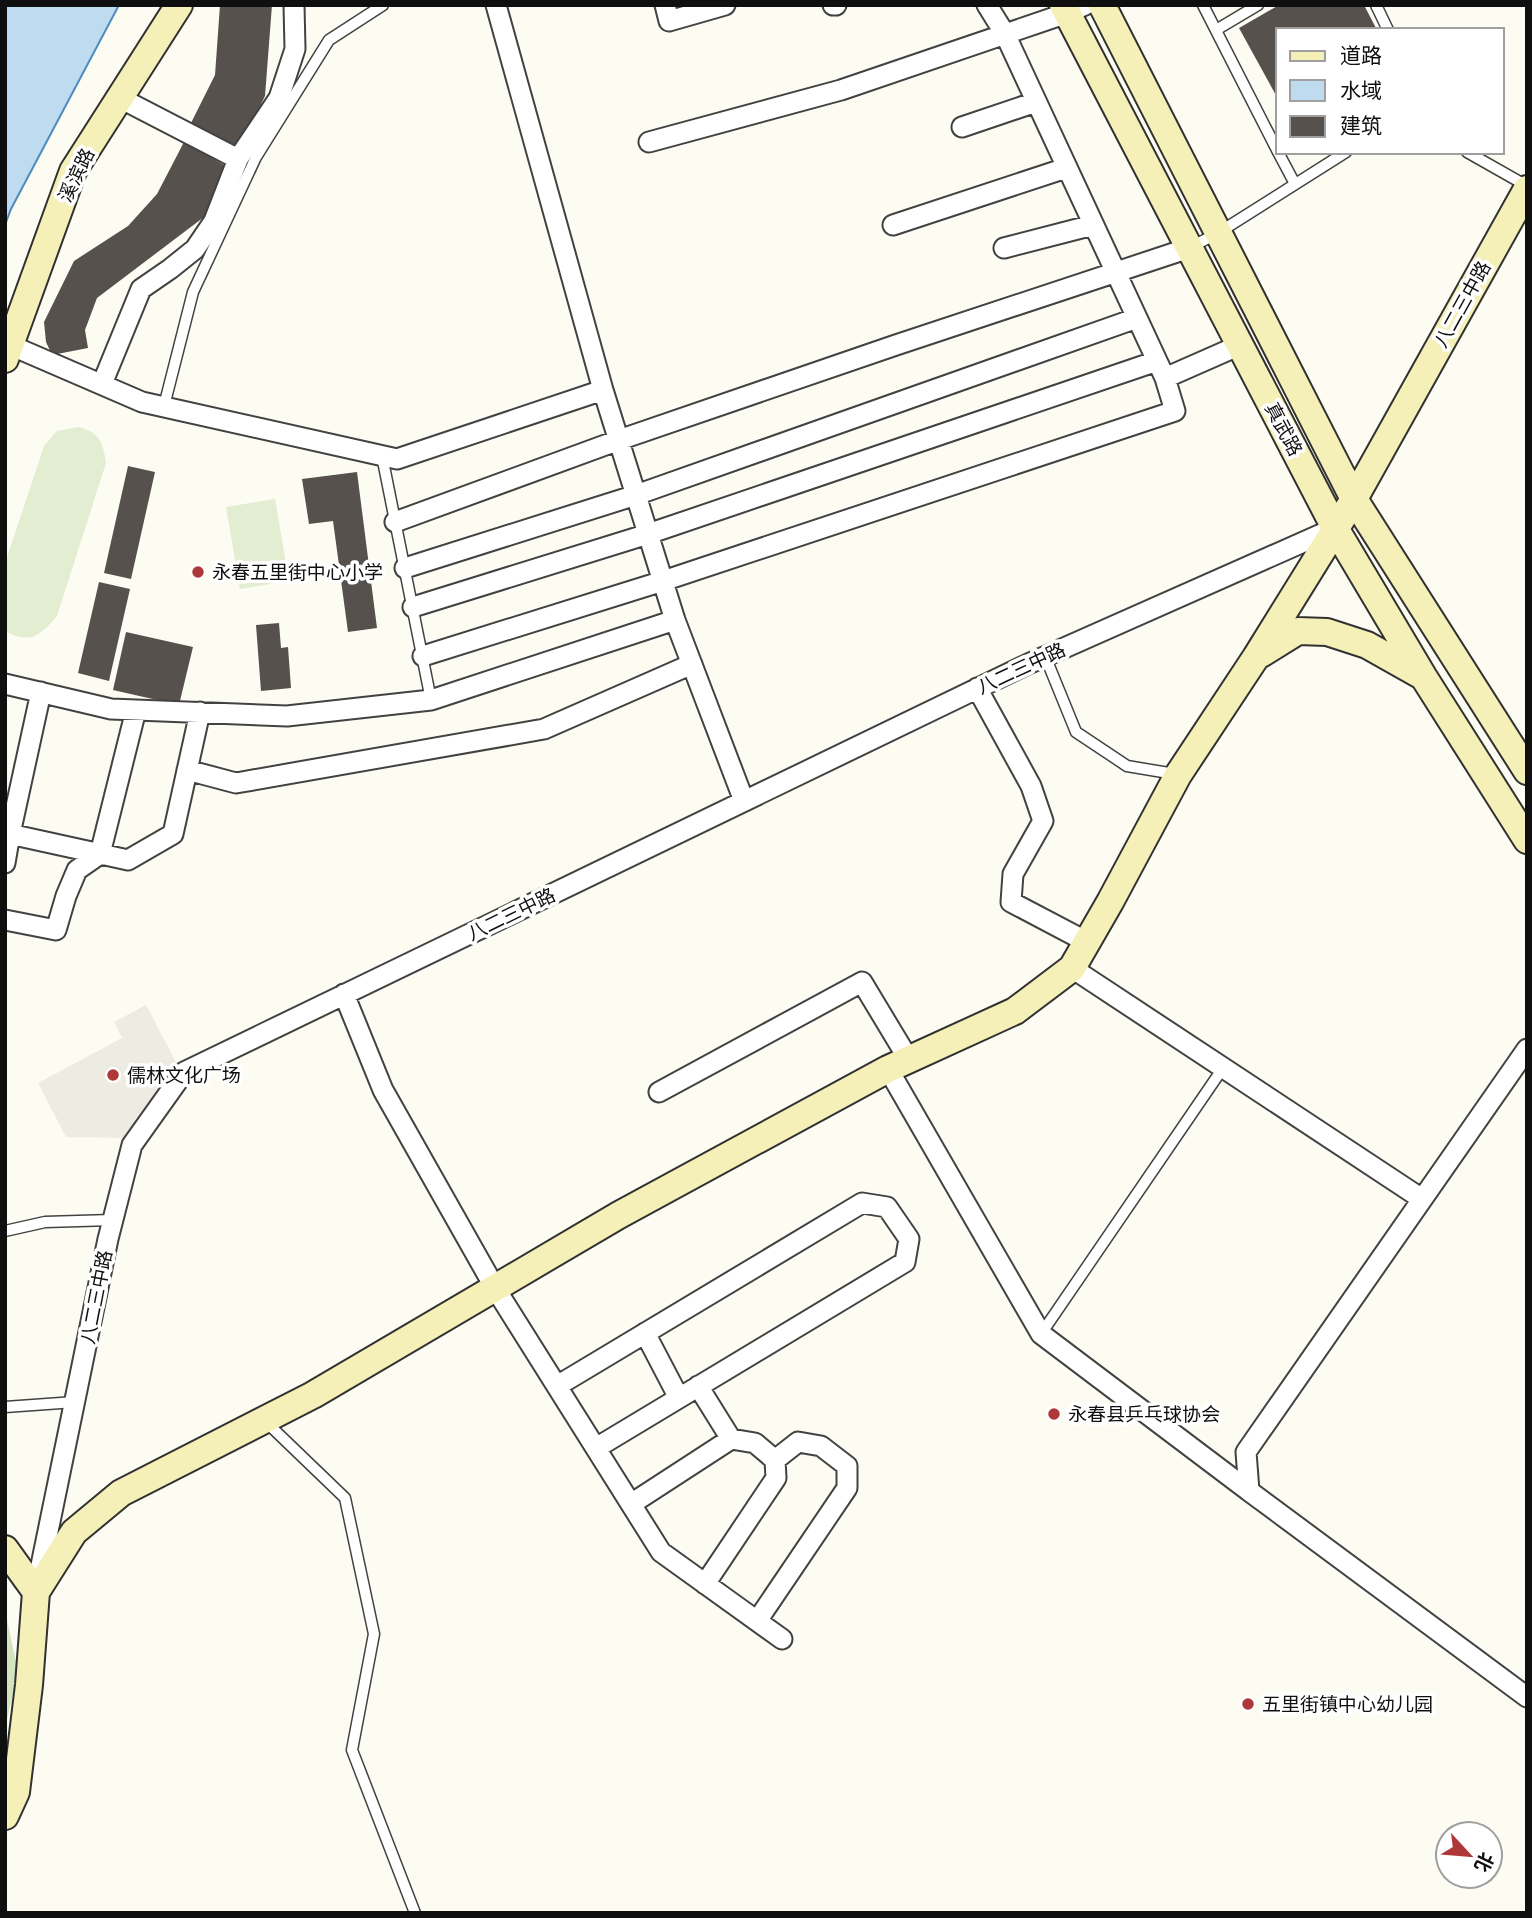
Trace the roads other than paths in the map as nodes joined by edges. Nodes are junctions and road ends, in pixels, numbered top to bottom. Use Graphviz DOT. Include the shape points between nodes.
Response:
graph roads {
  1 [pos="179,5"];
  2 [pos="294,5"];
  3 [pos="383,5"];
  4 [pos="496,5"];
  5 [pos="665,5"];
  6 [pos="725,5"];
  7 [pos="987,5"];
  8 [pos="1102,5"];
  9 [pos="1203,5"];
  10 [pos="1258,5"];
  11 [pos="1376,5"];
  12 [pos="1072,8"];
  13 [pos="1387,28"];
  14 [pos="1216,30"];
  15 [pos="1005,34"];
  16 [pos="120,98"];
  17 [pos="1036,102"];
  18 [pos="962,127"];
  19 [pos="649,142"];
  20 [pos="1276,148"];
  21 [pos="1279,154"];
  22 [pos="1343,154"];
  23 [pos="1470,154"];
  24 [pos="238,159"];
  25 [pos="1066,168"];
  26 [pos="1295,184"];
  27 [pos="1527,187"];
  28 [pos="893,225"];
  29 [pos="1093,225"];
  30 [pos="1218,233"];
  31 [pos="1004,248"];
  32 [pos="1189,248"];
  33 [pos="1115,273"];
  34 [pos="1137,318"];
  35 [pos="1240,345"];
  36 [pos="8,352"];
  37 [pos="1161,369"];
  38 [pos="102,384"];
  39 [pos="603,390"];
  40 [pos="164,407"];
  41 [pos="619,440"];
  42 [pos="382,456"];
  43 [pos="636,495"];
  44 [pos="1354,499"];
  45 [pos="396,522"];
  46 [pos="1335,528"];
  47 [pos="648,534"];
  48 [pos="405,568"];
  49 [pos="663,581"];
  50 [pos="413,607"];
  51 [pos="675,620"];
  52 [pos="423,656"];
  53 [pos="1045,656"];
  54 [pos="1256,657"];
  55 [pos="692,664"];
  56 [pos="1423,676"];
  57 [pos="5,684"];
  58 [pos="977,688"];
  59 [pos="41,692"];
  60 [pos="432,700"];
  61 [pos="136,710"];
  62 [pos="200,712"];
  63 [pos="187,770"];
  64 [pos="1527,771"];
  65 [pos="1178,775"];
  66 [pos="744,801"];
  67 [pos="7,834"];
  68 [pos="1527,839"];
  69 [pos="100,854"];
  70 [pos="5,863"];
  71 [pos="5,920"];
  72 [pos="1087,942"];
  73 [pos="1072,968"];
  74 [pos="344,994"];
  75 [pos="1527,1049"];
  76 [pos="899,1065"];
  77 [pos="1223,1068"];
  78 [pos="659,1092"];
  79 [pos="1422,1199"];
  80 [pos="113,1220"];
  81 [pos="5,1231"];
  82 [pos="495,1288"];
  83 [pos="645,1333"];
  84 [pos="1041,1334"];
  85 [pos="557,1386"];
  86 [pos="698,1386"];
  87 [pos="679,1398"];
  88 [pos="75,1402"];
  89 [pos="5,1407"];
  90 [pos="264,1420"];
  91 [pos="731,1439"];
  92 [pos="596,1448"];
  93 [pos="775,1460"];
  94 [pos="1249,1491"];
  95 [pos="631,1504"];
  96 [pos="5,1549"];
  97 [pos="705,1584"];
  98 [pos="36,1592"];
  99 [pos="757,1621"];
  100 [pos="782,1639"];
  101 [pos="1527,1697"];
  102 [pos="5,1816"];
  103 [pos="415,1913"];
  1 -- 16 [label="main road, 溪滨路"];
  2 -- 24 [label="street" via="295,49 279,98"];
  3 -- 40 [label="lane" via="328,40 256,157 193,292"];
  4 -- 39 [label="street"];
  5 -- 6 [label="street" via="669,21"];
  7 -- 15 [label="street"];
  8 -- 30 [label="main road, 真武路"];
  9 -- 14 [label="lane"];
  10 -- 14 [label="lane"];
  11 -- 13 [label="lane"];
  12 -- 15 [label="street"];
  12 -- 32 [label="main road, 真武路"];
  14 -- 20 [label="lane"];
  15 -- 17 [label="street"];
  15 -- 19 [label="street" via="841,89"];
  16 -- 24 [label="street"];
  16 -- 36 [label="main road, 溪滨路" via="73,171"];
  17 -- 18 [label="street"];
  17 -- 25 [label="street"];
  21 -- 26 [label="lane"];
  22 -- 26 [label="lane"];
  23 -- 27 [label="lane"];
  24 -- 38 [label="street" via="214,221 195,249 141,289"];
  25 -- 28 [label="street"];
  25 -- 29 [label="street"];
  26 -- 30 [label="lane"];
  27 -- 44 [label="main road, 八二三中路"];
  29 -- 31 [label="street"];
  29 -- 33 [label="street"];
  30 -- 32 [label="lane"];
  30 -- 44 [label="main road, 真武路"];
  32 -- 33 [label="street"];
  32 -- 35 [label="main road, 真武路"];
  33 -- 34 [label="street"];
  33 -- 41 [label="street"];
  34 -- 37 [label="street"];
  34 -- 43 [label="street"];
  35 -- 37 [label="street"];
  35 -- 46 [label="main road, 真武路"];
  36 -- 38 [label="street"];
  37 -- 47 [label="street"];
  37 -- 49 [label="street" via="1175,411"];
  38 -- 40 [label="street"];
  39 -- 41 [label="street"];
  39 -- 42 [label="street" via="397,459"];
  40 -- 42 [label="street"];
  41 -- 43 [label="street"];
  41 -- 45 [label="street"];
  42 -- 45 [label="lane"];
  43 -- 47 [label="street"];
  43 -- 48 [label="street"];
  44 -- 46 [label="main road, 八二三中路"];
  44 -- 64 [label="main road, 真武路"];
  45 -- 48 [label="lane"];
  46 -- 53 [label="street, 八二三中路"];
  46 -- 54 [label="main road, 八二三中路"];
  46 -- 56 [label="main road, 真武路"];
  47 -- 49 [label="street"];
  47 -- 50 [label="street"];
  48 -- 50 [label="lane"];
  49 -- 51 [label="street"];
  49 -- 52 [label="street"];
  50 -- 52 [label="lane"];
  51 -- 55 [label="street"];
  51 -- 60 [label="street"];
  52 -- 60 [label="lane"];
  53 -- 58 [label="street, 八二三中路"];
  53 -- 65 [label="lane" via="1076,732 1127,766"];
  54 -- 56 [label="main road" via="1298,631 1327,632 1367,645"];
  54 -- 65 [label="main road, 八二三中路"];
  55 -- 63 [label="street" via="544,729 236,783"];
  55 -- 66 [label="street"];
  56 -- 68 [label="main road, 真武路"];
  57 -- 59 [label="street"];
  58 -- 66 [label="street, 八二三中路"];
  58 -- 72 [label="street" via="1031,786 1043,821 1013,874 1011,902"];
  59 -- 61 [label="street" via="111,709"];
  59 -- 67 [label="street"];
  60 -- 62 [label="street" via="288,716"];
  61 -- 62 [label="street"];
  61 -- 69 [label="street"];
  62 -- 63 [label="street"];
  63 -- 69 [label="street" via="173,834 128,860"];
  65 -- 72 [label="main road, 八二三中路"];
  66 -- 74 [label="street, 八二三中路"];
  67 -- 69 [label="street"];
  67 -- 70 [label="street"];
  69 -- 71 [label="street" via="77,870 56,930"];
  72 -- 73 [label="main road, 八二三中路"];
  73 -- 76 [label="main road, 八二三中路" via="1015,1010"];
  73 -- 77 [label="street"];
  74 -- 80 [label="street, 八二三中路" via="184,1072 132,1145"];
  74 -- 82 [label="street" via="383,1090"];
  75 -- 79 [label="street"];
  76 -- 78 [label="street" via="862,982"];
  76 -- 82 [label="main road, 八二三中路" via="619,1215"];
  76 -- 84 [label="street"];
  77 -- 79 [label="street"];
  77 -- 84 [label="lane"];
  79 -- 94 [label="street" via="1246,1452"];
  80 -- 81 [label="lane" via="45,1222"];
  80 -- 88 [label="street, 八二三中路"];
  82 -- 85 [label="street"];
  82 -- 90 [label="main road, 八二三中路"];
  83 -- 85 [label="street"];
  83 -- 86 [label="street" via="862,1203 887,1207 909,1238 905,1262"];
  83 -- 87 [label="street"];
  84 -- 94 [label="street"];
  85 -- 92 [label="street"];
  86 -- 87 [label="street"];
  86 -- 91 [label="street"];
  87 -- 92 [label="street"];
  88 -- 89 [label="lane"];
  88 -- 98 [label="street, 八二三中路"];
  90 -- 98 [label="main road, 八二三中路" via="121,1493 74,1532"];
  90 -- 103 [label="lane" via="345,1498 374,1634 352,1750"];
  91 -- 93 [label="street" via="755,1443"];
  91 -- 95 [label="street"];
  92 -- 95 [label="street"];
  93 -- 97 [label="street" via="776,1478"];
  93 -- 99 [label="street" via="798,1442 821,1446 847,1466 847,1488"];
  94 -- 101 [label="street"];
  95 -- 97 [label="street" via="661,1552"];
  96 -- 98 [label="main road"];
  97 -- 99 [label="street"];
  98 -- 102 [label="main road, 八二三中路" via="16,1792"];
  99 -- 100 [label="street"];
}
